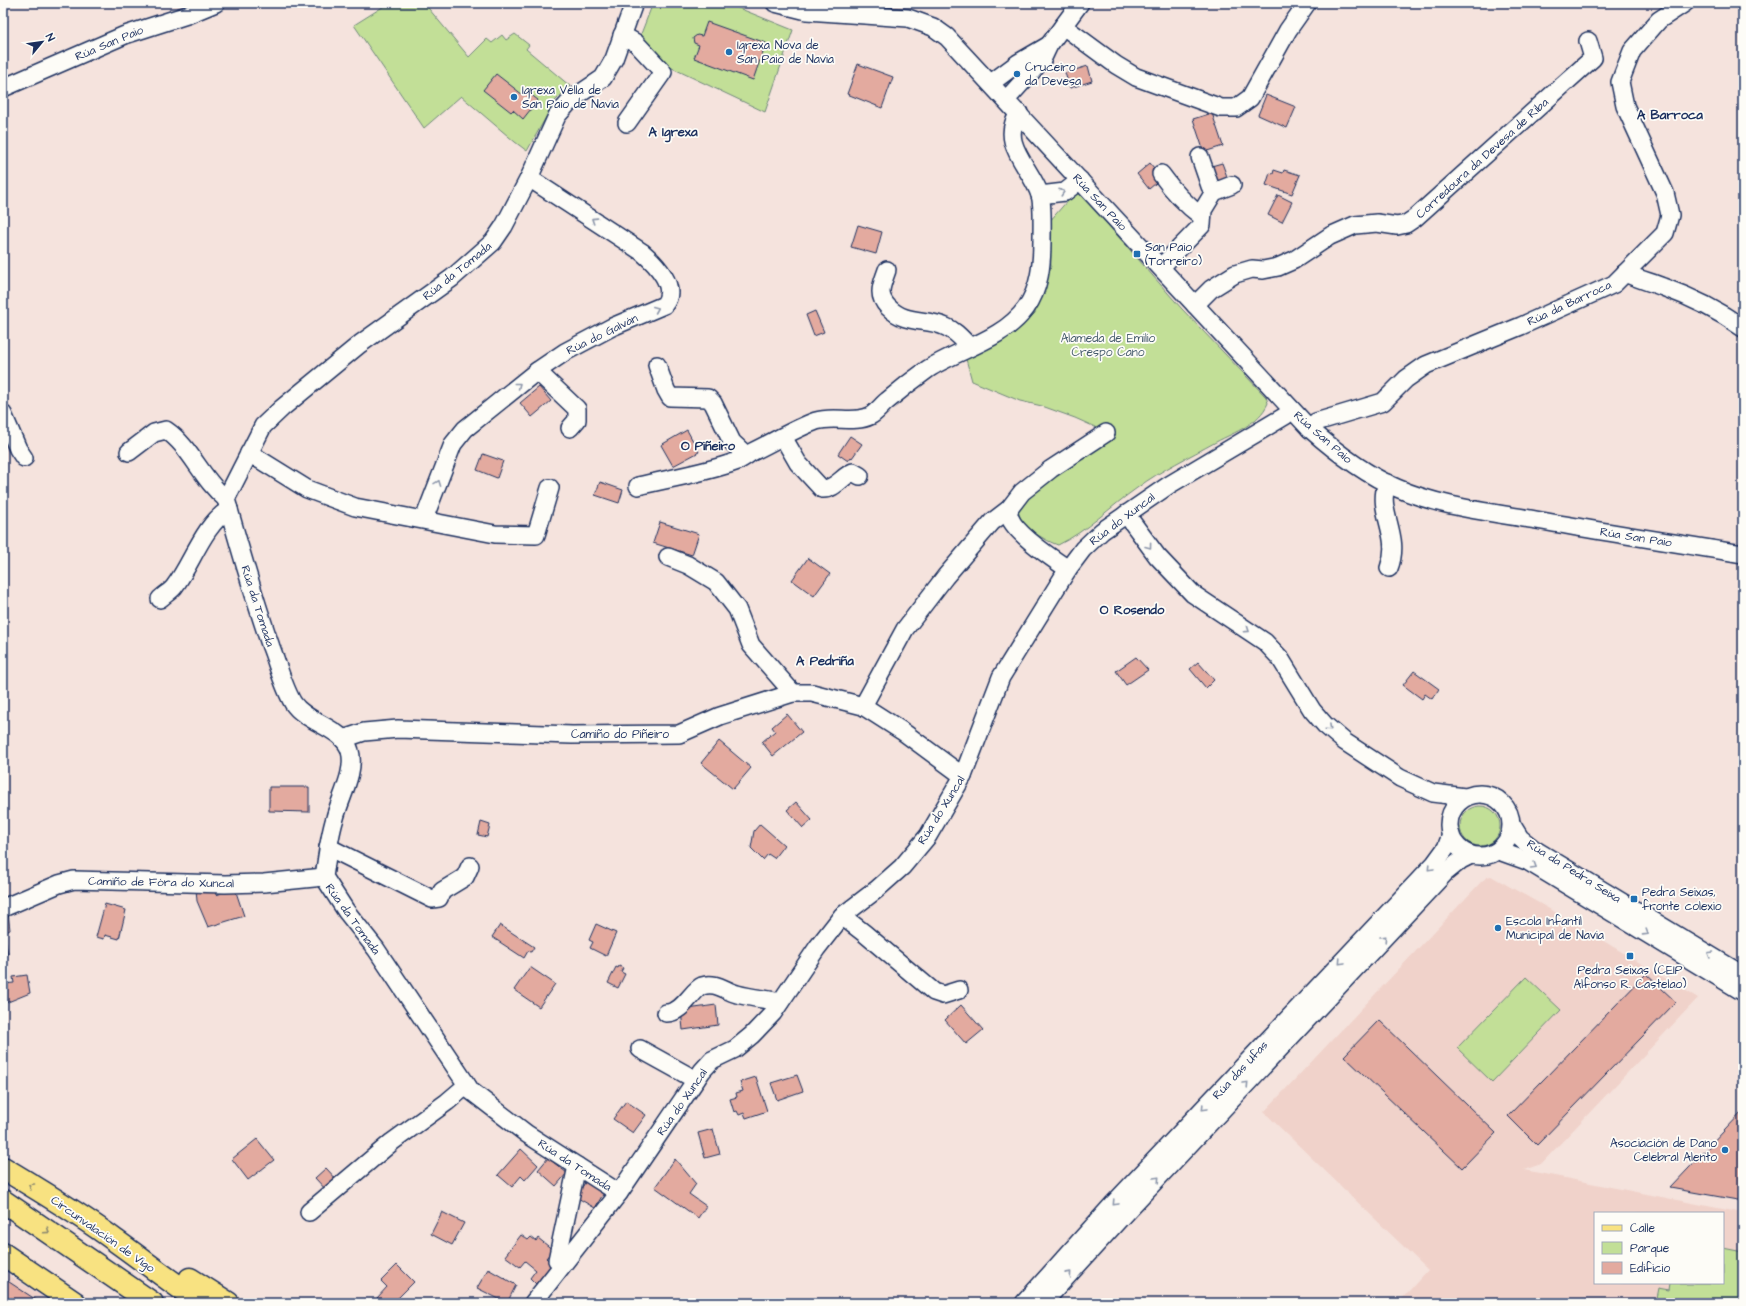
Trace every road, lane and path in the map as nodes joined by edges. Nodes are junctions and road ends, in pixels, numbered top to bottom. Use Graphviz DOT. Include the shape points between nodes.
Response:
graph roads {
  1 [pos="216,3"];
  2 [pos="634,3"];
  3 [pos="775,3"];
  4 [pos="1080,3"];
  5 [pos="1307,3"];
  6 [pos="1685,3"];
  7 [pos="908,10"];
  8 [pos="1063,26"];
  9 [pos="622,36"];
  10 [pos="1588,41"];
  11 [pos="1049,45"];
  12 [pos="991,83"];
  13 [pos="3,88"];
  14 [pos="1006,100"];
  15 [pos="1019,113"];
  16 [pos="627,123"];
  17 [pos="1200,157"];
  18 [pos="1161,174"];
  19 [pos="529,178"];
  20 [pos="1080,180"];
  21 [pos="1232,185"];
  22 [pos="1214,192"];
  23 [pos="1040,195"];
  24 [pos="1201,216"];
  25 [pos="1161,267"];
  26 [pos="887,270"];
  27 [pos="1625,273"];
  28 [pos="1195,305"];
  29 [pos="1743,328"];
  30 [pos="970,347"];
  31 [pos="657,365"];
  32 [pos="537,371"];
  33 [pos="1291,409"];
  34 [pos="3,414"];
  35 [pos="570,428"];
  36 [pos="1310,429"];
  37 [pos="1106,433"];
  38 [pos="783,437"];
  39 [pos="129,452"];
  40 [pos="249,453"];
  41 [pos="746,455"];
  42 [pos="24,458"];
  43 [pos="860,476"];
  44 [pos="1387,483"];
  45 [pos="638,486"];
  46 [pos="550,488"];
  47 [pos="228,504"];
  48 [pos="1009,509"];
  49 [pos="1126,514"];
  50 [pos="424,519"];
  51 [pos="1743,554"];
  52 [pos="668,557"];
  53 [pos="1389,568"];
  54 [pos="1068,569"];
  55 [pos="160,599"];
  56 [pos="793,693"];
  57 [pos="863,706"];
  58 [pos="343,739"];
  59 [pos="963,776"];
  60 [pos="1433,793"];
  61 [pos="1465,798"];
  62 [pos="1512,825"];
  63 [pos="1450,828"];
  64 [pos="328,847"];
  65 [pos="1499,850"];
  66 [pos="1471,855"];
  67 [pos="470,866"];
  68 [pos="324,877"];
  69 [pos="3,908"];
  70 [pos="842,916"];
  71 [pos="1743,975"];
  72 [pos="959,990"];
  73 [pos="1743,992"];
  74 [pos="780,1002"];
  75 [pos="666,1013"];
  76 [pos="640,1049"];
  77 [pos="696,1080"];
  78 [pos="467,1085"];
  79 [pos="576,1166"];
  80 [pos="3,1168"];
  81 [pos="619,1193"];
  82 [pos="3,1202"];
  83 [pos="309,1212"];
  84 [pos="115,1240"];
  85 [pos="3,1254"];
  86 [pos="557,1260"];
  87 [pos="75,1303"];
  88 [pos="152,1303"];
  89 [pos="202,1303"];
  90 [pos="228,1303"];
  91 [pos="533,1303"];
  92 [pos="1024,1303"];
  93 [pos="1043,1303"];
  1 -- 13 [label="street, Rúa San Paio" via="125,35"];
  2 -- 9 [label="street, Rúa da Tomada"];
  3 -- 7 [label="street, Rúa San Paio" via="807,11"];
  4 -- 8 [label="street"];
  5 -- 8 [label="street" via="1288,30 1250,98 1236,108 1221,108 1136,77"];
  6 -- 27 [label="street, Rúa da Barroca" via="1659,20 1632,51 1620,82 1625,106 1665,193 1670,215 1665,233"];
  7 -- 12 [label="street, Rúa San Paio" via="948,37"];
  8 -- 11 [label="street"];
  9 -- 16 [label="street" via="636,43 663,72"];
  9 -- 19 [label="street, Rúa da Tomada" via="614,59 603,78 572,99 557,116"];
  10 -- 28 [label="street, Corredoura da Devesa de Riba" via="1593,58 1416,218 1397,226 1377,223 1355,225 1330,236 1278,268 1252,269 1235,274 1211,289"];
  11 -- 12 [label="street"];
  11 -- 14 [label="street" via="1042,60"];
  12 -- 14 [label="street, Rúa San Paio"];
  14 -- 15 [label="street, Rúa San Paio"];
  15 -- 20 [label="street, Rúa San Paio"];
  15 -- 23 [label="street" via="1011,129 1012,138"];
  17 -- 22 [label="street"];
  18 -- 24 [label="street" via="1174,193"];
  32 -- 19 [label="street, Rúa do Galván, one-way" via="597,334 664,305 669,294 662,274 642,252"];
  19 -- 40 [label="street, Rúa da Tomada" via="493,242 452,278 360,344 282,408 263,426"];
  23 -- 20 [label="street, one-way" via="1065,192"];
  20 -- 25 [label="street, Rúa San Paio"];
  21 -- 22 [label="street"];
  22 -- 24 [label="street"];
  23 -- 30 [label="street" via="1042,261 1034,292 1017,318 995,334"];
  24 -- 25 [label="street" via="1202,225"];
  25 -- 28 [label="street, Rúa San Paio"];
  26 -- 30 [label="street" via="880,290 882,300 895,314 907,319 945,326"];
  27 -- 29 [label="street" via="1691,298"];
  27 -- 36 [label="street, Rúa da Barroca" via="1614,284 1426,365 1406,379 1383,402 1316,422"];
  28 -- 33 [label="street, Rúa San Paio"];
  30 -- 38 [label="street" via="928,370 871,416 853,420 838,418 818,421"];
  31 -- 41 [label="street" via="670,397 708,398 732,442"];
  32 -- 35 [label="street" via="577,409 577,420"];
  50 -- 32 [label="street, Rúa do Galván, one-way" via="458,436"];
  33 -- 36 [label="street, Rúa San Paio"];
  33 -- 49 [label="street, Rúa do Xuncal" via="1285,416 1186,474"];
  34 -- 42 [label="street"];
  36 -- 44 [label="street, Rúa San Paio" via="1340,455"];
  37 -- 48 [label="street" via="1045,473 1022,492"];
  38 -- 41 [label="street"];
  38 -- 43 [label="street" via="798,463 822,489 828,489 846,474 853,472"];
  39 -- 47 [label="street, Rúa da Tomada" via="154,433 166,430 176,436"];
  40 -- 47 [label="street, Rúa da Tomada"];
  40 -- 50 [label="street" via="307,489 355,507"];
  41 -- 45 [label="street" via="737,461"];
  44 -- 51 [label="street, Rúa San Paio" via="1411,494 1472,509"];
  44 -- 53 [label="street" via="1383,497 1394,549"];
  46 -- 50 [label="street" via="536,535 495,534"];
  47 -- 55 [label="street, Rúa da Tomada" via="194,552 174,588"];
  47 -- 58 [label="street, Rúa da Tomada" via="285,686 294,704 305,716"];
  48 -- 54 [label="street" via="1011,519 1019,530 1047,555"];
  48 -- 57 [label="street" via="992,522 905,629"];
  49 -- 54 [label="street, Rúa do Xuncal" via="1083,549"];
  49 -- 60 [label="street, Rúa da Pedra Seixa, one-way" via="1157,556 1194,594 1265,642 1280,658 1312,710 1325,724 1345,742 1400,778"];
  52 -- 56 [label="street" via="688,565 716,582 737,609 751,645"];
  54 -- 59 [label="street, Rúa do Xuncal" via="1001,677"];
  56 -- 57 [label="street, Camiño do Piñeiro" via="812,693"];
  56 -- 58 [label="street, Camiño do Piñeiro" via="720,716 679,734 565,734 398,729 364,732"];
  57 -- 59 [label="street, Camiño do Piñeiro"];
  58 -- 64 [label="street, Rúa da Tomada" via="350,751 350,772 334,818"];
  59 -- 70 [label="street, Rúa do Xuncal" via="928,836 906,862 876,890"];
  60 -- 61 [label="street, Rúa da Pedra Seixa"];
  60 -- 63 [label="street"];
  61 -- 62 [label="street, Rúa da Pedra Seixa" via="1481,794 1496,798 1510,815"];
  61 -- 63 [label="street" via="1452,811"];
  62 -- 65 [label="street" via="1506,844"];
  71 -- 62 [label="street, Rúa da Pedra Seixa, one-way" via="1534,849 1520,838"];
  63 -- 66 [label="street" via="1455,844"];
  63 -- 92 [label="street, Rúa das Ufas, one-way" via="1446,848 1438,859 1115,1202"];
  64 -- 67 [label="street" via="432,899 439,898 442,891 465,877"];
  64 -- 68 [label="street, Rúa da Tomada"];
  65 -- 66 [label="street" via="1481,857"];
  65 -- 73 [label="street, Rúa da Pedra Seixa, one-way" via="1527,862"];
  93 -- 66 [label="street, Rúa das Ufas, one-way" via="1445,873"];
  68 -- 69 [label="street, Camiño de Fóra do Xuncal" via="226,884 74,880"];
  68 -- 78 [label="street, Rúa da Tomada" via="346,911 376,949"];
  70 -- 72 [label="street" via="934,992 943,995"];
  70 -- 74 [label="street, Rúa do Xuncal"];
  74 -- 75 [label="street" via="737,994 722,986 704,985 680,1007 669,1014"];
  74 -- 77 [label="street, Rúa do Xuncal" via="745,1043 712,1060"];
  76 -- 77 [label="street"];
  77 -- 81 [label="street, Rúa do Xuncal"];
  78 -- 79 [label="street, Rúa da Tomada" via="471,1091 527,1134"];
  78 -- 83 [label="street" via="392,1142"];
  79 -- 81 [label="street, Rúa da Tomada"];
  79 -- 86 [label="street"];
  84 -- 80 [label="main road, Circunvalación de Vigo, one-way"];
  81 -- 91 [label="street, Rúa do Xuncal"];
  82 -- 88 [label="main road, one-way"];
  84 -- 89 [label="main road, Circunvalación de Vigo"];
  84 -- 90 [label="main road" via="143,1248"];
  85 -- 87 [label="main road"];
}
